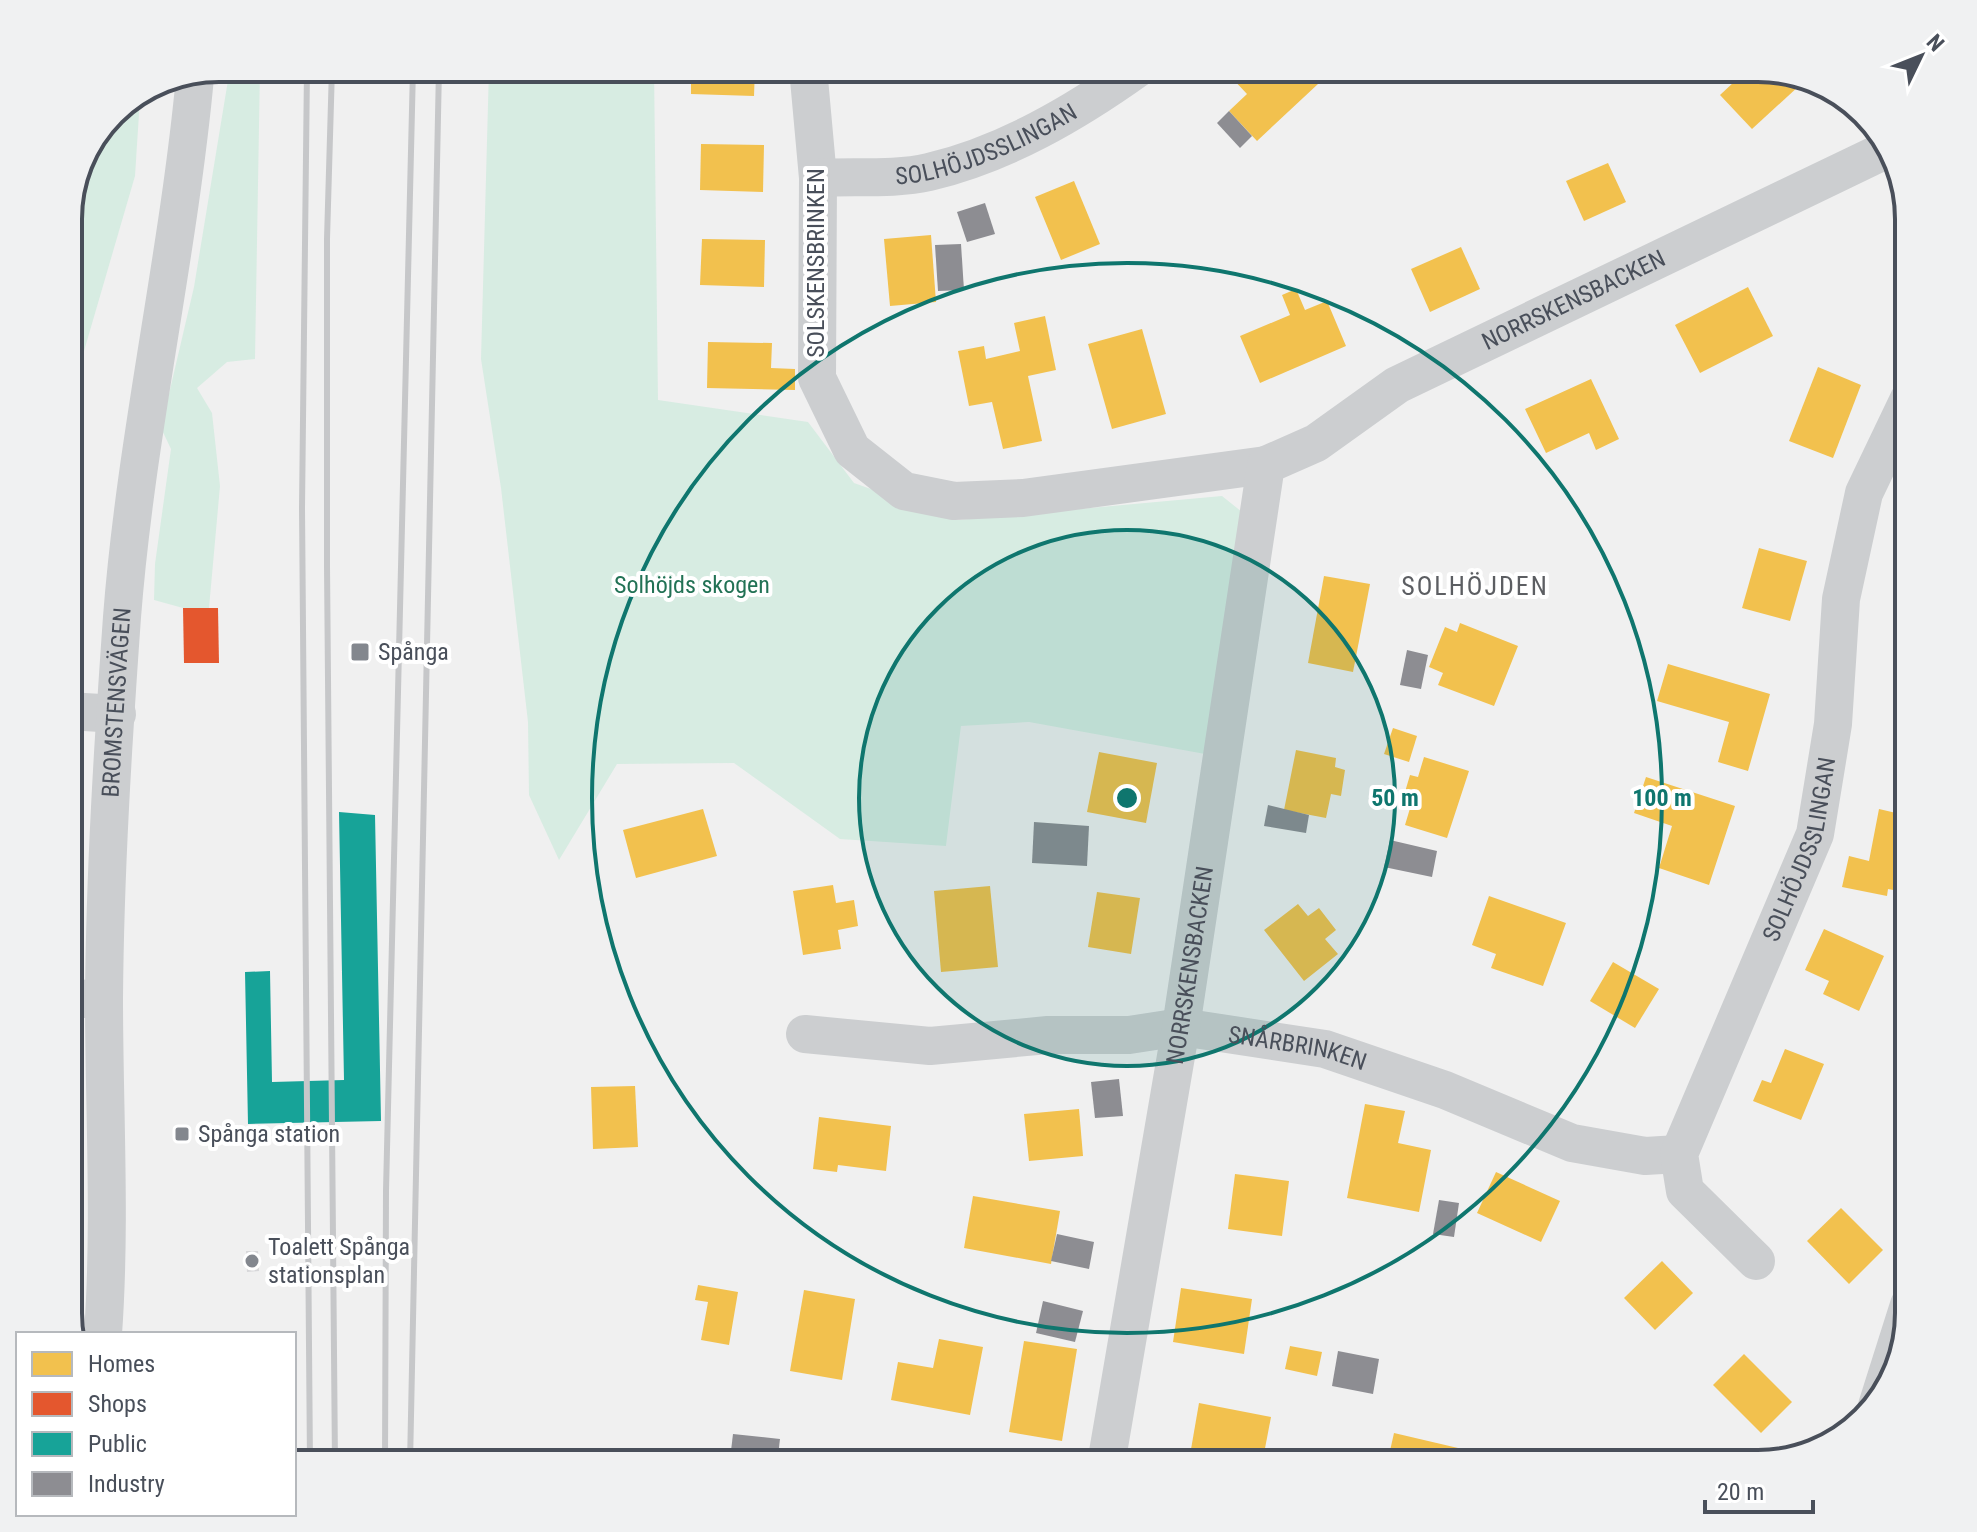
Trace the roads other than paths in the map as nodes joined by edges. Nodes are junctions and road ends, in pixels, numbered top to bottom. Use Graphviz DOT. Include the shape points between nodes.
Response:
graph roads {
  1 [pos="809,82"];
  2 [pos="1118,82"];
  3 [pos="194,85"];
  4 [pos="1878,154"];
  5 [pos="818,178"];
  6 [pos="1895,428"];
  7 [pos="852,450"];
  8 [pos="1266,465"];
  9 [pos="82,712"];
  10 [pos="117,714"];
  11 [pos="86,999"];
  12 [pos="1181,1027"];
  13 [pos="805,1034"];
  14 [pos="1679,1154"];
  15 [pos="1756,1261"];
  16 [pos="103,1332"];
  17 [pos="1108,1450"];
  1 -- 5 [label="street, SOLSKENSBRINKEN"];
  2 -- 5 [label="street, SOLHÖJDSSLINGAN" via="1014,143 927,173"];
  3 -- 10 [label="street, BROMSTENSVÄGEN" via="187,162 137,469"];
  4 -- 8 [label="street, NORRSKENSBACKEN" via="1397,385 1316,443"];
  5 -- 7 [label="street, SOLSKENSBRINKEN" via="817,378"];
  6 -- 14 [label="street, SOLHÖJDSSLINGAN" via="1864,493 1841,599 1833,724 1815,834"];
  7 -- 8 [label="street, NORRSKENSBACKEN" via="904,491 954,501 1023,498"];
  8 -- 12 [label="street, NORRSKENSBACKEN"];
  9 -- 10 [label="street"];
  10 -- 11 [label="street, BROMSTENSVÄGEN" via="105,916"];
  11 -- 16 [label="street, BROMSTENSVÄGEN" via="107,1268"];
  12 -- 13 [label="street, SNÅRBRINKEN" via="1129,1035 1048,1035 930,1046"];
  12 -- 14 [label="street, SNÅRBRINKEN" via="1325,1049 1445,1090 1572,1143 1645,1156"];
  12 -- 17 [label="street, NORRSKENSBACKEN"];
  14 -- 15 [label="street" via="1685,1191"];
}
